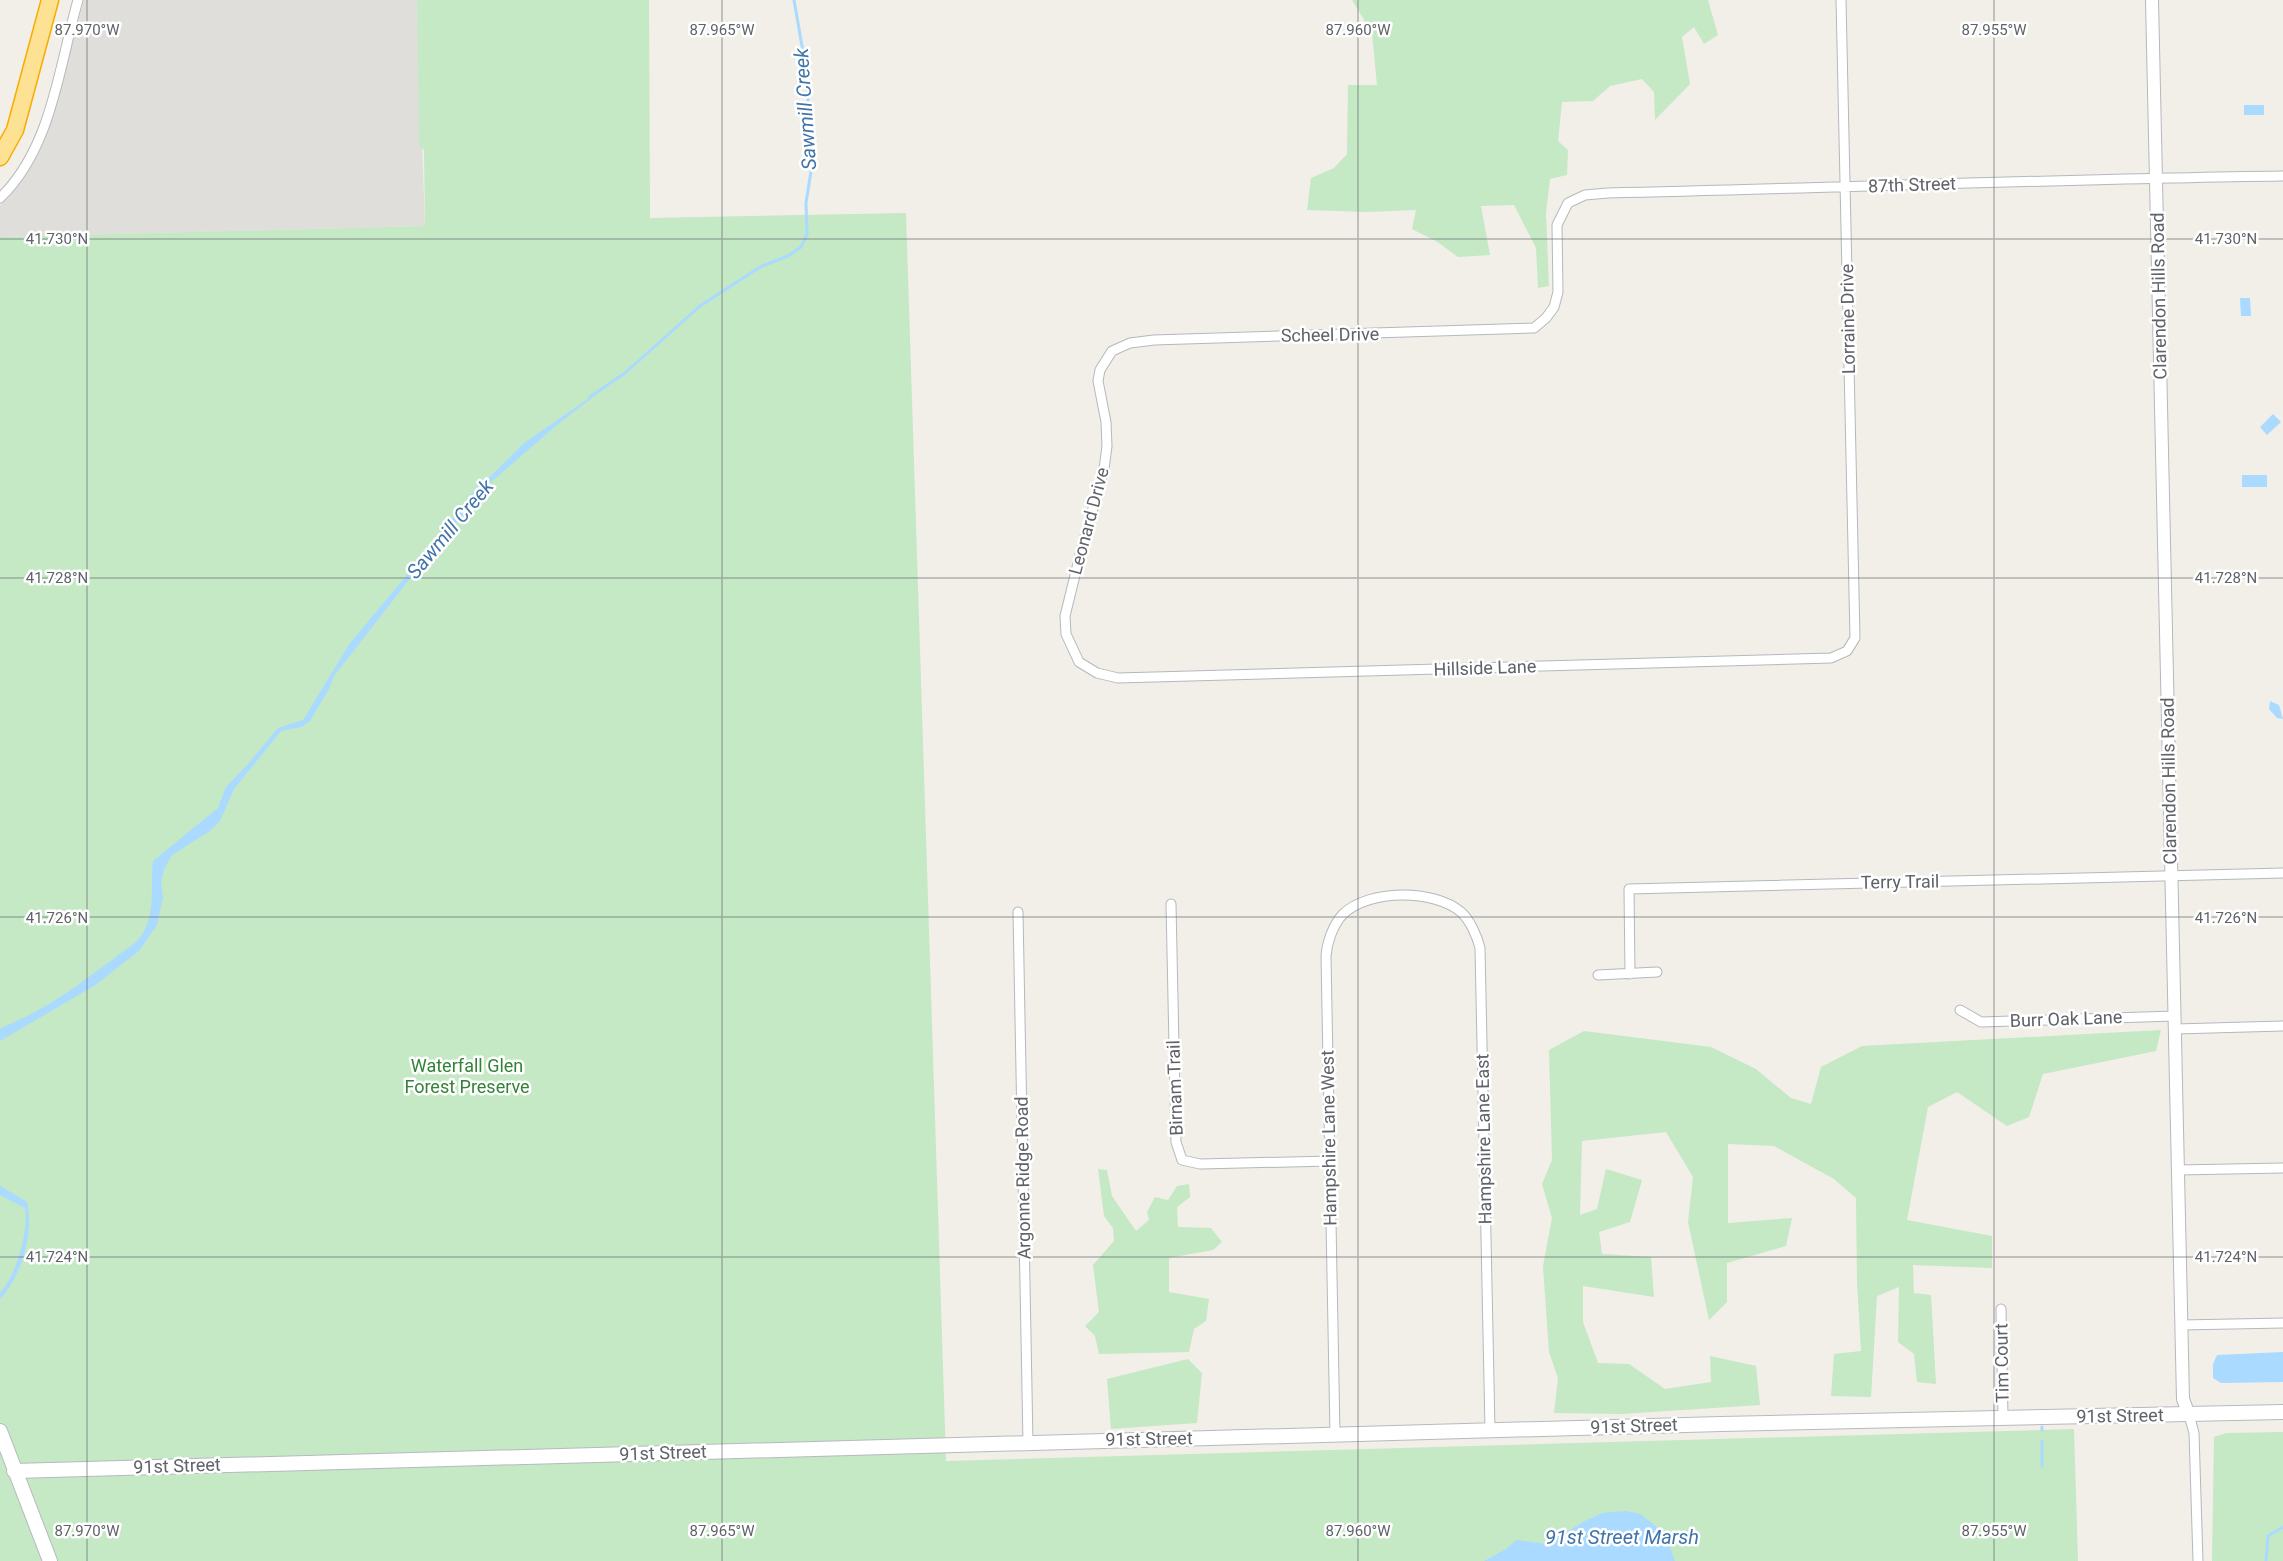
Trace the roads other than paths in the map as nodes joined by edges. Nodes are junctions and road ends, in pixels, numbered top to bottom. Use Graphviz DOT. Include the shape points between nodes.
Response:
graph roads {
  1 [pos="50,0"];
  2 [pos="78,0"];
  3 [pos="1840,0"];
  4 [pos="2152,0"];
  5 [pos="0,158"];
  6 [pos="2283,176"];
  7 [pos="2156,178"];
  8 [pos="1845,187"];
  9 [pos="0,198"];
  10 [pos="1546,318"];
  11 [pos="1112,351"];
  12 [pos="1855,638"];
  13 [pos="1105,676"];
  14 [pos="2283,873"];
  15 [pos="2171,875"];
  16 [pos="1407,896"];
  17 [pos="1171,904"];
  18 [pos="1018,912"];
  19 [pos="1657,972"];
  20 [pos="1630,974"];
  21 [pos="1598,975"];
  22 [pos="1960,1010"];
  23 [pos="2175,1022"];
  24 [pos="2283,1026"];
  25 [pos="1330,1161"];
  26 [pos="2283,1168"];
  27 [pos="2178,1170"];
  28 [pos="2001,1309"];
  29 [pos="2283,1323"];
  30 [pos="2181,1325"];
  31 [pos="2283,1412"];
  32 [pos="2189,1415"];
  33 [pos="2003,1418"];
  34 [pos="1490,1430"];
  35 [pos="0,1431"];
  36 [pos="1335,1434"];
  37 [pos="1028,1443"];
  38 [pos="14,1470"];
  39 [pos="50,1561"];
  40 [pos="2198,1561"];
  1 -- 5 [label="highway" via="15,130"];
  2 -- 9 [label="street" via="46,120 30,159"];
  3 -- 8 [label="street, Lorraine Drive"];
  4 -- 7 [label="street, Clarendon Hills Road"];
  6 -- 7 [label="street, 87th Street"];
  7 -- 8 [label="street, 87th Street"];
  7 -- 15 [label="street, Clarendon Hills Road"];
  8 -- 10 [label="street, 87th Street" via="1585,195 1568,203 1557,225 1558,292"];
  8 -- 12 [label="street, Lorraine Drive"];
  10 -- 11 [label="street, Scheel Drive" via="1534,328 1517,331 1154,340 1130,343"];
  11 -- 13 [label="street, Leonard Drive" via="1098,381 1106,422 1104,469 1065,625 1079,662"];
  12 -- 13 [label="street, Hillside Lane" via="1847,651 1832,658"];
  14 -- 15 [label="street, Terry Trail"];
  15 -- 20 [label="street, Terry Trail" via="1629,889"];
  15 -- 23 [label="street, Clarendon Hills Road"];
  16 -- 25 [label="street, Hampshire Lane West" via="1361,903 1343,914 1329,940 1326,956"];
  16 -- 34 [label="street, Hampshire Lane East" via="1434,898 1462,912 1480,948"];
  17 -- 25 [label="street, Birnam Trail" via="1176,1142 1182,1160 1200,1164"];
  18 -- 37 [label="street, Argonne Ridge Road"];
  19 -- 20 [label="street"];
  20 -- 21 [label="street"];
  22 -- 23 [label="street, Burr Oak Lane" via="1981,1022"];
  23 -- 24 [label="street, Burr Oak Lane"];
  23 -- 27 [label="street, Clarendon Hills Road"];
  25 -- 36 [label="street, Hampshire Lane West"];
  26 -- 27 [label="street"];
  27 -- 30 [label="street, Clarendon Hills Road"];
  28 -- 33 [label="street, Tim Court"];
  29 -- 30 [label="street"];
  30 -- 32 [label="street, Clarendon Hills Road" via="2183,1399"];
  31 -- 32 [label="main road, 91st Street"];
  32 -- 33 [label="main road, 91st Street"];
  32 -- 40 [label="street, Clarendon Hills Road" via="2194,1433"];
  33 -- 34 [label="main road, 91st Street"];
  34 -- 36 [label="main road, 91st Street"];
  35 -- 38 [label="main road"];
  36 -- 37 [label="main road, 91st Street"];
  37 -- 38 [label="main road, 91st Street"];
  38 -- 39 [label="main road"];
}
